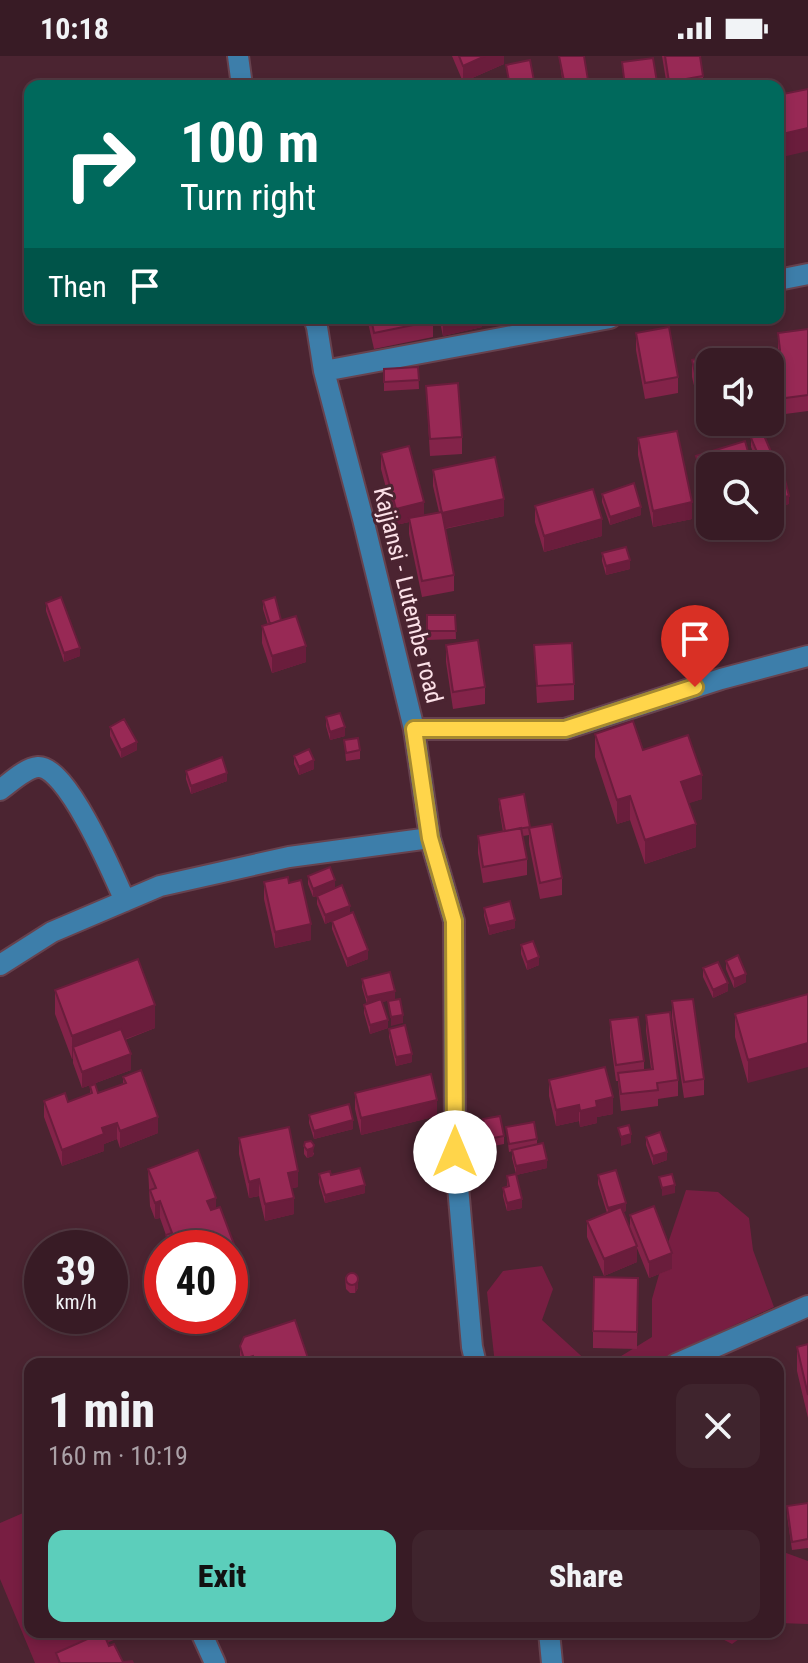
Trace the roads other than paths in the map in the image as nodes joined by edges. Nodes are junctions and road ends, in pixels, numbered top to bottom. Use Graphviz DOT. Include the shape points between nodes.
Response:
graph roads {
  1 [pos="238,56"];
  2 [pos="241,80"];
  3 [pos="808,274"];
  4 [pos="784,279"];
  5 [pos="316,324"];
  6 [pos="578,324"];
  7 [pos="324,371"];
  8 [pos="808,656"];
  9 [pos="414,729"];
  10 [pos="0,790"];
  11 [pos="430,838"];
  12 [pos="125,901"];
  13 [pos="0,965"];
  14 [pos="808,1306"];
  15 [pos="475,1358"];
  16 [pos="690,1358"];
  17 [pos="204,1638"];
  18 [pos="550,1638"];
  19 [pos="215,1663"];
  20 [pos="552,1663"];
  1 -- 2 [label="street"];
  3 -- 4 [label="street"];
  5 -- 7 [label="street, Kajjansi - Lutembe road"];
  6 -- 7 [label="street"];
  7 -- 9 [label="street, Kajjansi - Lutembe road"];
  8 -- 9 [label="street" via="565,729"];
  9 -- 11 [label="street, Kajjansi - Lutembe road"];
  10 -- 12 [label="street" via="36,767 52,773 100,844"];
  11 -- 12 [label="street" via="289,857 160,886"];
  11 -- 15 [label="street, Kajjansi - Lutembe road" via="454,921 455,1152"];
  12 -- 13 [label="street" via="52,932"];
  14 -- 16 [label="street"];
  17 -- 19 [label="street"];
  18 -- 20 [label="street"];
}
